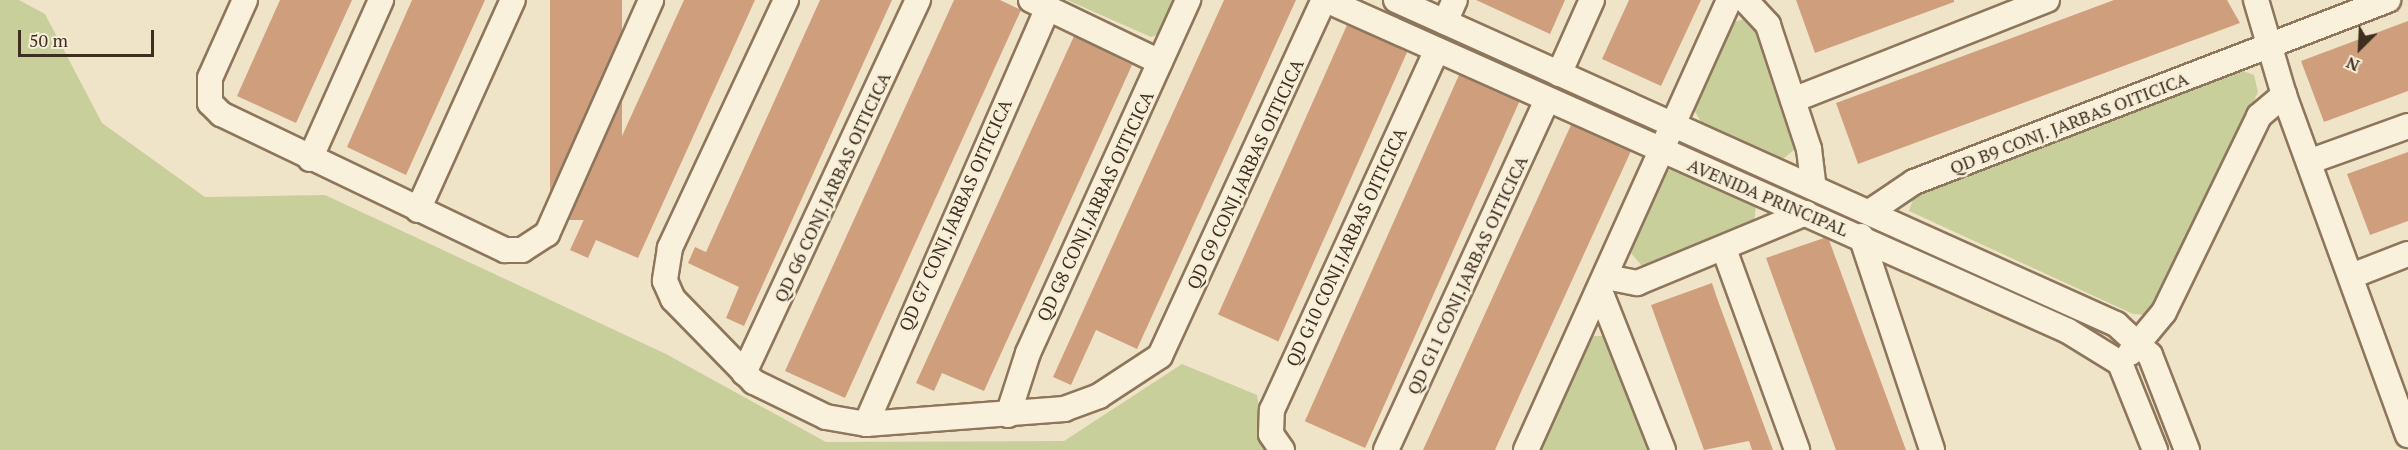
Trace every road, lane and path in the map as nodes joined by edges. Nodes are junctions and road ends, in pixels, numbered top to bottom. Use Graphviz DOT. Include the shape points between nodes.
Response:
graph roads {
  1 [pos="245,0"];
  2 [pos="381,0"];
  3 [pos="513,0"];
  4 [pos="651,0"];
  5 [pos="786,0"];
  6 [pos="918,0"];
  7 [pos="1188,0"];
  8 [pos="1325,0"];
  9 [pos="1396,0"];
  10 [pos="1592,0"];
  11 [pos="1729,0"];
  12 [pos="1745,0"];
  13 [pos="2047,0"];
  14 [pos="2256,0"];
  15 [pos="2388,0"];
  16 [pos="1039,4"];
  17 [pos="1450,11"];
  18 [pos="2272,45"];
  19 [pos="1437,50"];
  20 [pos="1160,62"];
  21 [pos="1559,74"];
  22 [pos="2284,95"];
  23 [pos="1547,100"];
  24 [pos="1793,100"];
  25 [pos="1673,125"];
  26 [pos="2408,126"];
  27 [pos="1661,152"];
  28 [pos="310,159"];
  29 [pos="2312,161"];
  30 [pos="1814,188"];
  31 [pos="418,210"];
  32 [pos="1871,211"];
  33 [pos="1806,213"];
  34 [pos="1861,236"];
  35 [pos="1724,249"];
  36 [pos="2408,255"];
  37 [pos="2354,275"];
  38 [pos="1603,284"];
  39 [pos="2140,341"];
  40 [pos="2120,363"];
  41 [pos="744,373"];
  42 [pos="1008,415"];
  43 [pos="866,424"];
  44 [pos="2408,435"];
  45 [pos="1280,448"];
  46 [pos="1386,450"];
  47 [pos="1526,450"];
  48 [pos="1663,450"];
  49 [pos="1797,450"];
  50 [pos="1932,450"];
  51 [pos="2155,450"];
  52 [pos="2187,450"];
  1 -- 28 [label="street" via="210,78 210,103 221,114"];
  2 -- 28 [label="street"];
  3 -- 31 [label="street"];
  4 -- 31 [label="street" via="547,234 522,250 505,250"];
  5 -- 41 [label="street" via="670,248 665,281 674,299"];
  6 -- 41 [label="street, QD G6 CONJ.JARBAS OITICICA"];
  7 -- 20 [label="street, QD G8 CONJ.JARBAS OITICICA"];
  8 -- 19 [label="street, AVENIDA PRINCIPAL"];
  8 -- 42 [label="street, QD G9 CONJ.JARBAS OITICICA" via="1165,348 1151,364 1083,404"];
  9 -- 17 [label="street, AVENIDA PRINCIPAL"];
  10 -- 21 [label="street"];
  11 -- 25 [label="street"];
  12 -- 24 [label="street" via="1768,25"];
  13 -- 24 [label="street"];
  14 -- 18 [label="street"];
  15 -- 18 [label="street, QD B9 CONJ. JARBAS OITICICA"];
  16 -- 20 [label="street"];
  16 -- 43 [label="street, QD G7 CONJ.JARBAS OITICICA"];
  17 -- 21 [label="street, AVENIDA PRINCIPAL"];
  18 -- 22 [label="street"];
  18 -- 32 [label="street, QD B9 CONJ. JARBAS OITICICA" via="1914,182"];
  19 -- 23 [label="street, AVENIDA PRINCIPAL"];
  19 -- 45 [label="street, QD G10 CONJ.JARBAS OITICICA" via="1272,410 1271,434"];
  20 -- 42 [label="street, QD G8 CONJ.JARBAS OITICICA" via="1028,353"];
  21 -- 25 [label="street, AVENIDA PRINCIPAL"];
  22 -- 29 [label="street"];
  22 -- 39 [label="street" via="2259,116 2164,312"];
  23 -- 27 [label="street, AVENIDA PRINCIPAL"];
  23 -- 46 [label="street, QD G11 CONJ.JARBAS OITICICA"];
  24 -- 30 [label="street"];
  25 -- 27 [label="street"];
  25 -- 30 [label="street, AVENIDA PRINCIPAL"];
  26 -- 29 [label="street"];
  27 -- 33 [label="street, AVENIDA PRINCIPAL"];
  27 -- 38 [label="street"];
  28 -- 31 [label="street"];
  29 -- 37 [label="street"];
  30 -- 32 [label="street, AVENIDA PRINCIPAL"];
  32 -- 39 [label="street, AVENIDA PRINCIPAL" via="2116,324"];
  33 -- 34 [label="street, AVENIDA PRINCIPAL"];
  33 -- 35 [label="street"];
  34 -- 40 [label="street, AVENIDA PRINCIPAL" via="2068,331"];
  34 -- 50 [label="street"];
  35 -- 38 [label="street" via="1637,283"];
  35 -- 49 [label="street"];
  36 -- 37 [label="street"];
  37 -- 44 [label="street"];
  38 -- 47 [label="street"];
  38 -- 48 [label="street"];
  39 -- 40 [label="street"];
  39 -- 52 [label="street"];
  40 -- 51 [label="street"];
  41 -- 43 [label="street" via="771,393 815,412"];
  42 -- 43 [label="street"];
}
